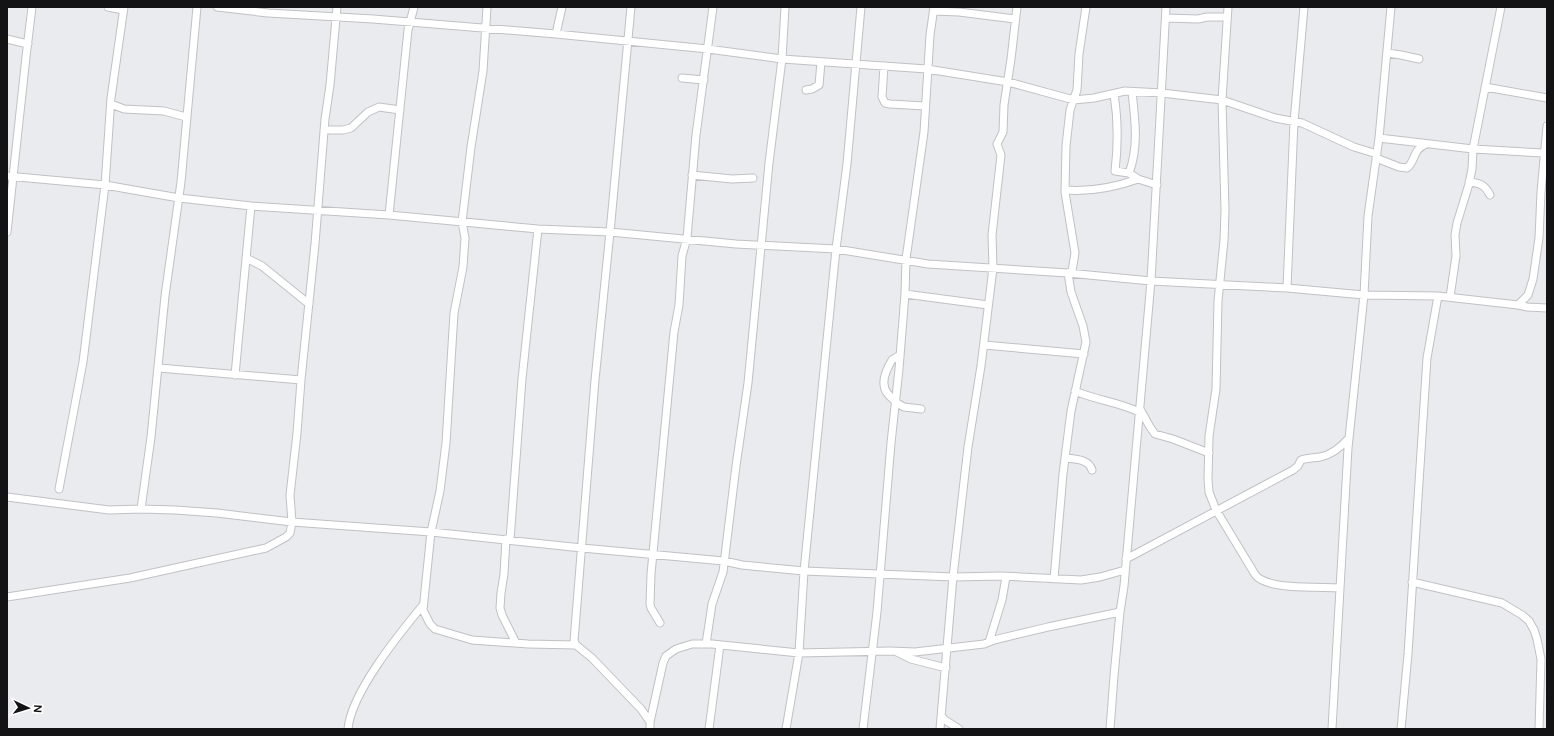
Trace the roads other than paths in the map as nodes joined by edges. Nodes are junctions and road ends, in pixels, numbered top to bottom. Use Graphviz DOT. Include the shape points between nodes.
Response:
graph roads {
  1 [pos="32,7"];
  2 [pos="108,7"];
  3 [pos="197,7"];
  4 [pos="217,7"];
  5 [pos="337,7"];
  6 [pos="414,7"];
  7 [pos="486,7"];
  8 [pos="562,7"];
  9 [pos="631,7"];
  10 [pos="713,7"];
  11 [pos="785,7"];
  12 [pos="861,7"];
  13 [pos="1017,7"];
  14 [pos="1086,7"];
  15 [pos="1166,7"];
  16 [pos="1228,7"];
  17 [pos="1304,7"];
  18 [pos="1391,7"];
  19 [pos="1501,7"];
  20 [pos="124,8"];
  21 [pos="934,9"];
  22 [pos="336,17"];
  23 [pos="1227,17"];
  24 [pos="1166,18"];
  25 [pos="1015,19"];
  26 [pos="409,23"];
  27 [pos="486,28"];
  28 [pos="556,34"];
  29 [pos="7,39"];
  30 [pos="627,42"];
  31 [pos="28,44"];
  32 [pos="708,49"];
  33 [pos="1387,53"];
  34 [pos="782,59"];
  35 [pos="1418,59"];
  36 [pos="821,62"];
  37 [pos="856,65"];
  38 [pos="884,66"];
  39 [pos="927,69"];
  40 [pos="682,78"];
  41 [pos="704,80"];
  42 [pos="1008,82"];
  43 [pos="1484,87"];
  44 [pos="806,90"];
  45 [pos="1132,92"];
  46 [pos="1162,93"];
  47 [pos="1114,94"];
  48 [pos="1547,98"];
  49 [pos="1074,100"];
  50 [pos="1222,100"];
  51 [pos="111,104"];
  52 [pos="925,106"];
  53 [pos="400,110"];
  54 [pos="186,116"];
  55 [pos="1294,122"];
  56 [pos="1547,126"];
  57 [pos="324,130"];
  58 [pos="1379,138"];
  59 [pos="1426,144"];
  60 [pos="1473,149"];
  61 [pos="1544,153"];
  62 [pos="1377,156"];
  63 [pos="1129,173"];
  64 [pos="692,175"];
  65 [pos="10,177"];
  66 [pos="753,178"];
  67 [pos="1138,179"];
  68 [pos="1469,182"];
  69 [pos="105,185"];
  70 [pos="1157,185"];
  71 [pos="1065,190"];
  72 [pos="1490,195"];
  73 [pos="179,198"];
  74 [pos="251,206"];
  75 [pos="318,210"];
  76 [pos="389,215"];
  77 [pos="462,222"];
  78 [pos="538,228"];
  79 [pos="7,232"];
  80 [pos="610,232"];
  81 [pos="687,238"];
  82 [pos="1543,238"];
  83 [pos="761,246"];
  84 [pos="836,249"];
  85 [pos="246,258"];
  86 [pos="906,259"];
  87 [pos="992,268"];
  88 [pos="1068,273"];
  89 [pos="1152,281"];
  90 [pos="1221,286"];
  91 [pos="1287,288"];
  92 [pos="905,294"];
  93 [pos="1364,295"];
  94 [pos="1438,296"];
  95 [pos="1450,297"];
  96 [pos="309,304"];
  97 [pos="988,305"];
  98 [pos="1518,305"];
  99 [pos="1547,308"];
  100 [pos="984,345"];
  101 [pos="1084,354"];
  102 [pos="900,355"];
  103 [pos="159,368"];
  104 [pos="235,375"];
  105 [pos="301,380"];
  106 [pos="1075,391"];
  107 [pos="896,402"];
  108 [pos="921,409"];
  109 [pos="1140,410"];
  110 [pos="1349,438"];
  111 [pos="1209,453"];
  112 [pos="1065,458"];
  113 [pos="1092,470"];
  114 [pos="59,489"];
  115 [pos="7,497"];
  116 [pos="141,508"];
  117 [pos="1216,510"];
  118 [pos="292,522"];
  119 [pos="431,532"];
  120 [pos="508,540"];
  121 [pos="582,548"];
  122 [pos="652,554"];
  123 [pos="1126,559"];
  124 [pos="724,561"];
  125 [pos="1125,570"];
  126 [pos="804,571"];
  127 [pos="880,574"];
  128 [pos="953,577"];
  129 [pos="1006,577"];
  130 [pos="1054,579"];
  131 [pos="1412,582"];
  132 [pos="1340,588"];
  133 [pos="7,597"];
  134 [pos="423,605"];
  135 [pos="1120,612"];
  136 [pos="660,623"];
  137 [pos="989,642"];
  138 [pos="516,643"];
  139 [pos="706,644"];
  140 [pos="576,645"];
  141 [pos="720,645"];
  142 [pos="947,648"];
  143 [pos="873,651"];
  144 [pos="895,651"];
  145 [pos="798,653"];
  146 [pos="946,668"];
  147 [pos="942,717"];
  148 [pos="650,725"];
  149 [pos="348,729"];
  150 [pos="709,729"];
  151 [pos="786,729"];
  152 [pos="863,729"];
  153 [pos="940,729"];
  154 [pos="959,729"];
  155 [pos="1110,729"];
  156 [pos="1332,729"];
  157 [pos="1401,729"];
  158 [pos="1540,729"];
  1 -- 31 [label="street"];
  2 -- 20 [label="street"];
  3 -- 54 [label="street"];
  4 -- 22 [label="street"];
  5 -- 22 [label="street"];
  6 -- 26 [label="street"];
  7 -- 27 [label="street"];
  8 -- 28 [label="street"];
  9 -- 30 [label="street"];
  10 -- 32 [label="street"];
  11 -- 34 [label="street"];
  12 -- 37 [label="street"];
  13 -- 25 [label="street"];
  14 -- 49 [label="street"];
  15 -- 24 [label="street"];
  16 -- 23 [label="street"];
  17 -- 55 [label="street"];
  18 -- 33 [label="street"];
  19 -- 43 [label="street"];
  20 -- 51 [label="street"];
  21 -- 25 [label="street"];
  21 -- 39 [label="street"];
  22 -- 26 [label="street"];
  22 -- 57 [label="street"];
  23 -- 24 [label="street"];
  23 -- 50 [label="street"];
  24 -- 46 [label="street"];
  25 -- 42 [label="street"];
  26 -- 27 [label="street"];
  26 -- 53 [label="street"];
  27 -- 28 [label="street"];
  27 -- 77 [label="street" via="482,84"];
  28 -- 30 [label="street"];
  29 -- 31 [label="street"];
  30 -- 32 [label="street"];
  30 -- 80 [label="street"];
  31 -- 65 [label="street"];
  32 -- 34 [label="street"];
  32 -- 41 [label="street"];
  33 -- 35 [label="street"];
  33 -- 58 [label="street"];
  34 -- 36 [label="street"];
  34 -- 83 [label="street"];
  36 -- 37 [label="street"];
  36 -- 44 [label="street" via="819,85"];
  37 -- 38 [label="street"];
  37 -- 84 [label="street"];
  38 -- 39 [label="street"];
  38 -- 52 [label="street" via="882,97 885,103"];
  39 -- 42 [label="street"];
  39 -- 52 [label="street"];
  40 -- 41 [label="street"];
  41 -- 64 [label="street"];
  42 -- 49 [label="street"];
  42 -- 87 [label="street" via="1003,132 997,144 1001,155 992,235"];
  43 -- 48 [label="street"];
  43 -- 60 [label="street"];
  45 -- 46 [label="street"];
  45 -- 47 [label="street"];
  45 -- 63 [label="street" via="1135,152"];
  46 -- 50 [label="street"];
  46 -- 70 [label="street"];
  47 -- 49 [label="street"];
  47 -- 63 [label="street" via="1117,141 1115,171"];
  49 -- 71 [label="street" via="1068,123"];
  50 -- 55 [label="street"];
  50 -- 90 [label="street" via="1225,210"];
  51 -- 54 [label="street" via="124,109 164,111"];
  51 -- 69 [label="street"];
  52 -- 86 [label="street" via="924,132"];
  53 -- 57 [label="street" via="379,107 368,112 351,128"];
  53 -- 76 [label="street"];
  54 -- 73 [label="street"];
  55 -- 62 [label="street" via="1311,126"];
  55 -- 91 [label="street"];
  56 -- 61 [label="street"];
  57 -- 75 [label="street"];
  58 -- 59 [label="street"];
  58 -- 62 [label="street"];
  59 -- 60 [label="street"];
  59 -- 62 [label="street" via="1415,154 1408,168 1399,167"];
  60 -- 61 [label="street"];
  60 -- 68 [label="street"];
  61 -- 82 [label="street"];
  62 -- 93 [label="street" via="1368,216"];
  63 -- 67 [label="street"];
  64 -- 66 [label="street"];
  64 -- 81 [label="street"];
  65 -- 69 [label="street"];
  65 -- 79 [label="street"];
  67 -- 70 [label="street"];
  67 -- 71 [label="street" via="1086,191"];
  68 -- 72 [label="street" via="1482,184"];
  68 -- 95 [label="street" via="1455,235 1456,256"];
  69 -- 73 [label="street"];
  69 -- 114 [label="street" via="83,362"];
  70 -- 89 [label="street"];
  71 -- 88 [label="street" via="1075,254 1072,271"];
  73 -- 74 [label="street"];
  73 -- 103 [label="street" via="165,296"];
  74 -- 75 [label="street"];
  74 -- 85 [label="street"];
  75 -- 76 [label="street"];
  75 -- 96 [label="street"];
  76 -- 77 [label="street"];
  77 -- 78 [label="street"];
  77 -- 119 [label="street" via="465,242 461,278 454,304 446,443 440,491"];
  78 -- 80 [label="street"];
  78 -- 120 [label="street"];
  80 -- 81 [label="street"];
  80 -- 121 [label="street"];
  81 -- 83 [label="street"];
  81 -- 122 [label="street" via="682,256"];
  82 -- 98 [label="street" via="1528,295"];
  83 -- 84 [label="street"];
  83 -- 124 [label="street" via="748,383"];
  84 -- 86 [label="street"];
  84 -- 126 [label="street"];
  85 -- 96 [label="street" via="262,266"];
  85 -- 104 [label="street"];
  86 -- 87 [label="street" via="928,264"];
  86 -- 92 [label="street"];
  87 -- 88 [label="street"];
  87 -- 97 [label="street"];
  88 -- 89 [label="street"];
  88 -- 101 [label="street" via="1071,292 1086,336"];
  89 -- 90 [label="street"];
  89 -- 109 [label="street"];
  90 -- 91 [label="street"];
  90 -- 111 [label="street" via="1216,389"];
  91 -- 93 [label="street"];
  92 -- 97 [label="street"];
  92 -- 102 [label="street"];
  93 -- 94 [label="street"];
  93 -- 110 [label="street"];
  94 -- 95 [label="street"];
  94 -- 131 [label="street" via="1426,358"];
  95 -- 98 [label="street"];
  96 -- 105 [label="street"];
  97 -- 100 [label="street"];
  98 -- 99 [label="street"];
  100 -- 101 [label="street"];
  100 -- 128 [label="street" via="968,447"];
  101 -- 106 [label="street"];
  102 -- 107 [label="street"];
  102 -- 107 [label="street" via="892,360 884,383 886,392"];
  103 -- 104 [label="street"];
  103 -- 116 [label="street"];
  104 -- 105 [label="street"];
  105 -- 118 [label="street" via="290,495"];
  106 -- 109 [label="street"];
  106 -- 112 [label="street"];
  107 -- 108 [label="street" via="904,407"];
  107 -- 127 [label="street"];
  109 -- 111 [label="street" via="1155,434"];
  109 -- 123 [label="street"];
  110 -- 117 [label="street" via="1332,453 1302,460 1293,470"];
  110 -- 132 [label="street"];
  111 -- 117 [label="street" via="1208,485"];
  112 -- 113 [label="street" via="1085,461"];
  112 -- 130 [label="street"];
  115 -- 116 [label="street" via="109,510"];
  116 -- 118 [label="street" via="217,513"];
  117 -- 123 [label="street"];
  117 -- 132 [label="street" via="1260,579 1286,585"];
  118 -- 119 [label="street"];
  118 -- 133 [label="street" via="290,533 266,548 130,578"];
  119 -- 120 [label="street"];
  119 -- 134 [label="street"];
  120 -- 121 [label="street"];
  120 -- 138 [label="street" via="500,608"];
  121 -- 122 [label="street"];
  121 -- 140 [label="street" via="574,634"];
  122 -- 124 [label="street"];
  122 -- 136 [label="street" via="650,604"];
  123 -- 125 [label="street"];
  124 -- 126 [label="street"];
  124 -- 139 [label="street" via="712,604"];
  125 -- 130 [label="street" via="1081,580"];
  125 -- 135 [label="street"];
  126 -- 127 [label="street"];
  126 -- 145 [label="street"];
  127 -- 128 [label="street"];
  127 -- 143 [label="street"];
  128 -- 129 [label="street"];
  128 -- 142 [label="street"];
  129 -- 130 [label="street"];
  129 -- 137 [label="street"];
  131 -- 157 [label="street"];
  131 -- 158 [label="street" via="1502,603 1529,621 1537,638 1541,659"];
  132 -- 156 [label="street"];
  134 -- 138 [label="street" via="426,618 435,629 472,640"];
  134 -- 149 [label="street" via="391,645 358,695"];
  135 -- 137 [label="street"];
  135 -- 155 [label="street"];
  137 -- 142 [label="street"];
  138 -- 140 [label="street"];
  139 -- 141 [label="street"];
  139 -- 148 [label="street" via="683,646 666,656"];
  140 -- 148 [label="street" via="642,708"];
  141 -- 145 [label="street"];
  141 -- 150 [label="street"];
  142 -- 144 [label="street" via="915,652"];
  142 -- 146 [label="street"];
  143 -- 144 [label="street"];
  143 -- 145 [label="street"];
  143 -- 152 [label="street"];
  144 -- 146 [label="street" via="911,659"];
  145 -- 151 [label="street"];
  146 -- 147 [label="street"];
  147 -- 153 [label="street"];
  147 -- 154 [label="street"];
}
